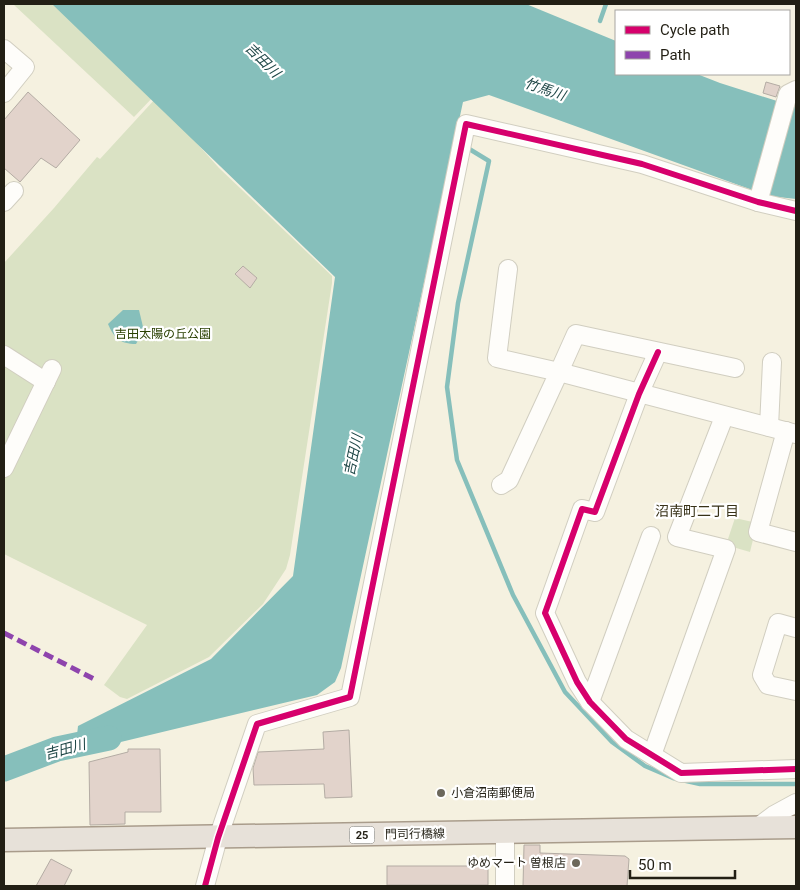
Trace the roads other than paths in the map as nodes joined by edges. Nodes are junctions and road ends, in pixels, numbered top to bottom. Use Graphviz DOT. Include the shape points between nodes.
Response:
graph roads {
  1 [pos="4,49"];
  2 [pos="792,92"];
  3 [pos="4,94"];
  4 [pos="759,199"];
  5 [pos="796,211"];
  6 [pos="508,270"];
  7 [pos="658,352"];
  8 [pos="4,354"];
  9 [pos="772,362"];
  10 [pos="735,368"];
  11 [pos="559,372"];
  12 [pos="639,394"];
  13 [pos="724,417"];
  14 [pos="784,431"];
  15 [pos="4,468"];
  16 [pos="502,485"];
  17 [pos="651,536"];
  18 [pos="796,542"];
  19 [pos="796,628"];
  20 [pos="796,691"];
  21 [pos="590,702"];
  22 [pos="652,755"];
  23 [pos="796,769"];
  24 [pos="796,803"];
  25 [pos="758,827"];
  26 [pos="796,827"];
  27 [pos="505,832"];
  28 [pos="218,838"];
  29 [pos="4,840"];
  30 [pos="205,886"];
  31 [pos="505,886"];
  1 -- 3 [label="street" via="25,68"];
  2 -- 4 [label="street"];
  4 -- 5 [label="street"];
  4 -- 28 [label="street" via="642,164 466,124 350,696 257,724"];
  6 -- 11 [label="street" via="497,358"];
  7 -- 10 [label="street"];
  7 -- 11 [label="street" via="576,334"];
  7 -- 12 [label="street"];
  8 -- 15 [label="street" via="49,376"];
  9 -- 14 [label="street"];
  11 -- 12 [label="street"];
  11 -- 16 [label="street" via="509,480"];
  12 -- 13 [label="street"];
  12 -- 21 [label="street" via="595,512 582,509 545,614"];
  13 -- 14 [label="street"];
  13 -- 22 [label="street" via="676,536 726,549"];
  14 -- 18 [label="street" via="758,532"];
  17 -- 21 [label="street"];
  19 -- 20 [label="street" via="778,624 762,675 768,685"];
  21 -- 22 [label="street" via="626,739"];
  22 -- 23 [label="street" via="681,773"];
  24 -- 25 [label="street"];
  25 -- 26 [label="main road, 門司行橋線 / 25"];
  25 -- 27 [label="main road, 門司行橋線 / 25"];
  27 -- 28 [label="main road, 門司行橋線 / 25"];
  27 -- 31 [label="street"];
  28 -- 29 [label="main road, 門司行橋線 / 25"];
  28 -- 30 [label="street"];
}
